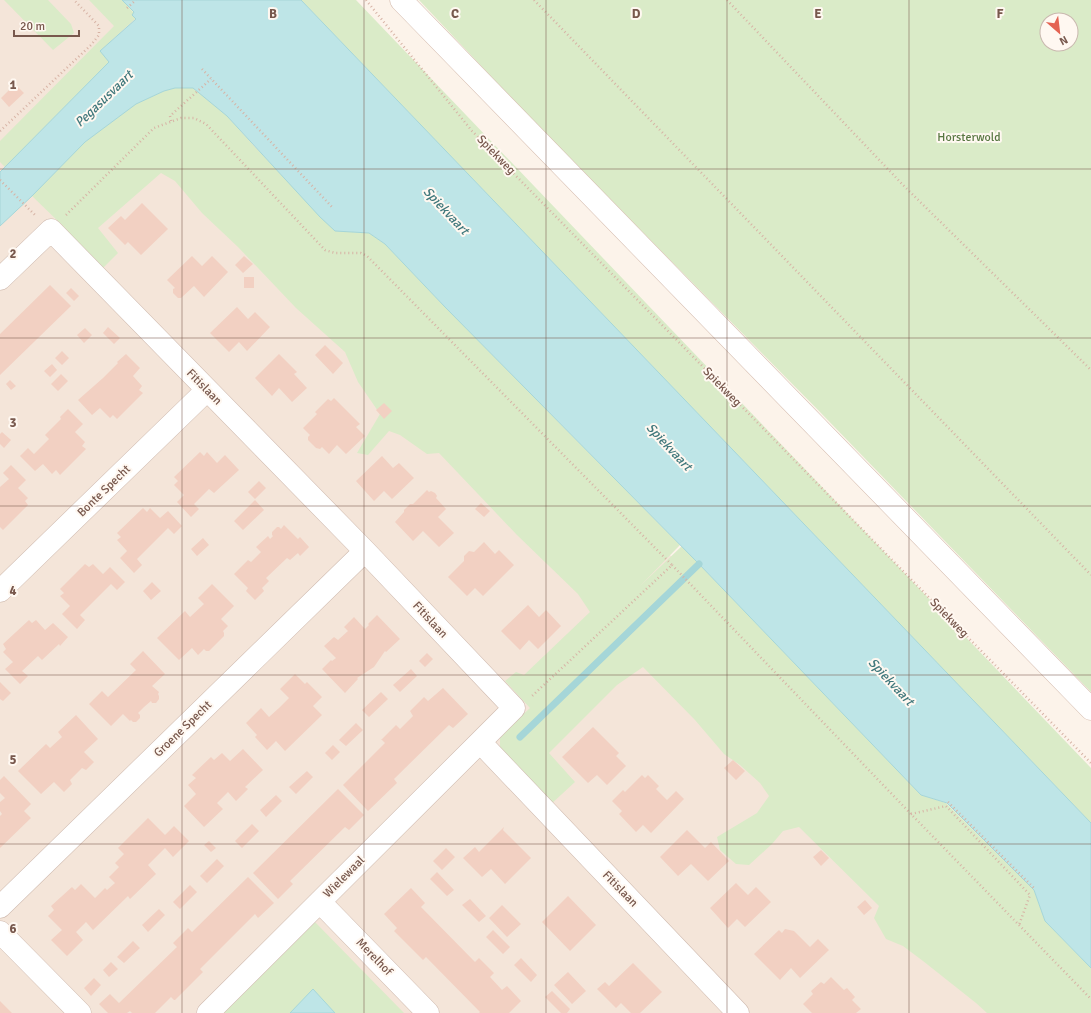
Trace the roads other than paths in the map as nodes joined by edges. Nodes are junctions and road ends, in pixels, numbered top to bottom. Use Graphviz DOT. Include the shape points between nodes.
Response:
graph roads {
  1 [pos="401,0"];
  2 [pos="0,279"];
  3 [pos="207,390"];
  4 [pos="366,551"];
  5 [pos="0,591"];
  6 [pos="1091,709"];
  7 [pos="480,742"];
  8 [pos="320,902"];
  9 [pos="0,907"];
  10 [pos="0,932"];
  11 [pos="80,1013"];
  12 [pos="208,1013"];
  13 [pos="428,1013"];
  14 [pos="738,1013"];
  1 -- 6 [label="street"];
  2 -- 3 [label="street, Fitislaan" via="45,225"];
  3 -- 4 [label="street, Fitislaan"];
  3 -- 5 [label="street, Bonte Specht"];
  4 -- 7 [label="street, Fitislaan" via="514,708"];
  4 -- 9 [label="street, Groene Specht"];
  7 -- 8 [label="street, Wielewaal"];
  7 -- 14 [label="street, Fitislaan"];
  8 -- 12 [label="street, Wielewaal"];
  8 -- 13 [label="street, Merelhof"];
  10 -- 11 [label="street"];
}
